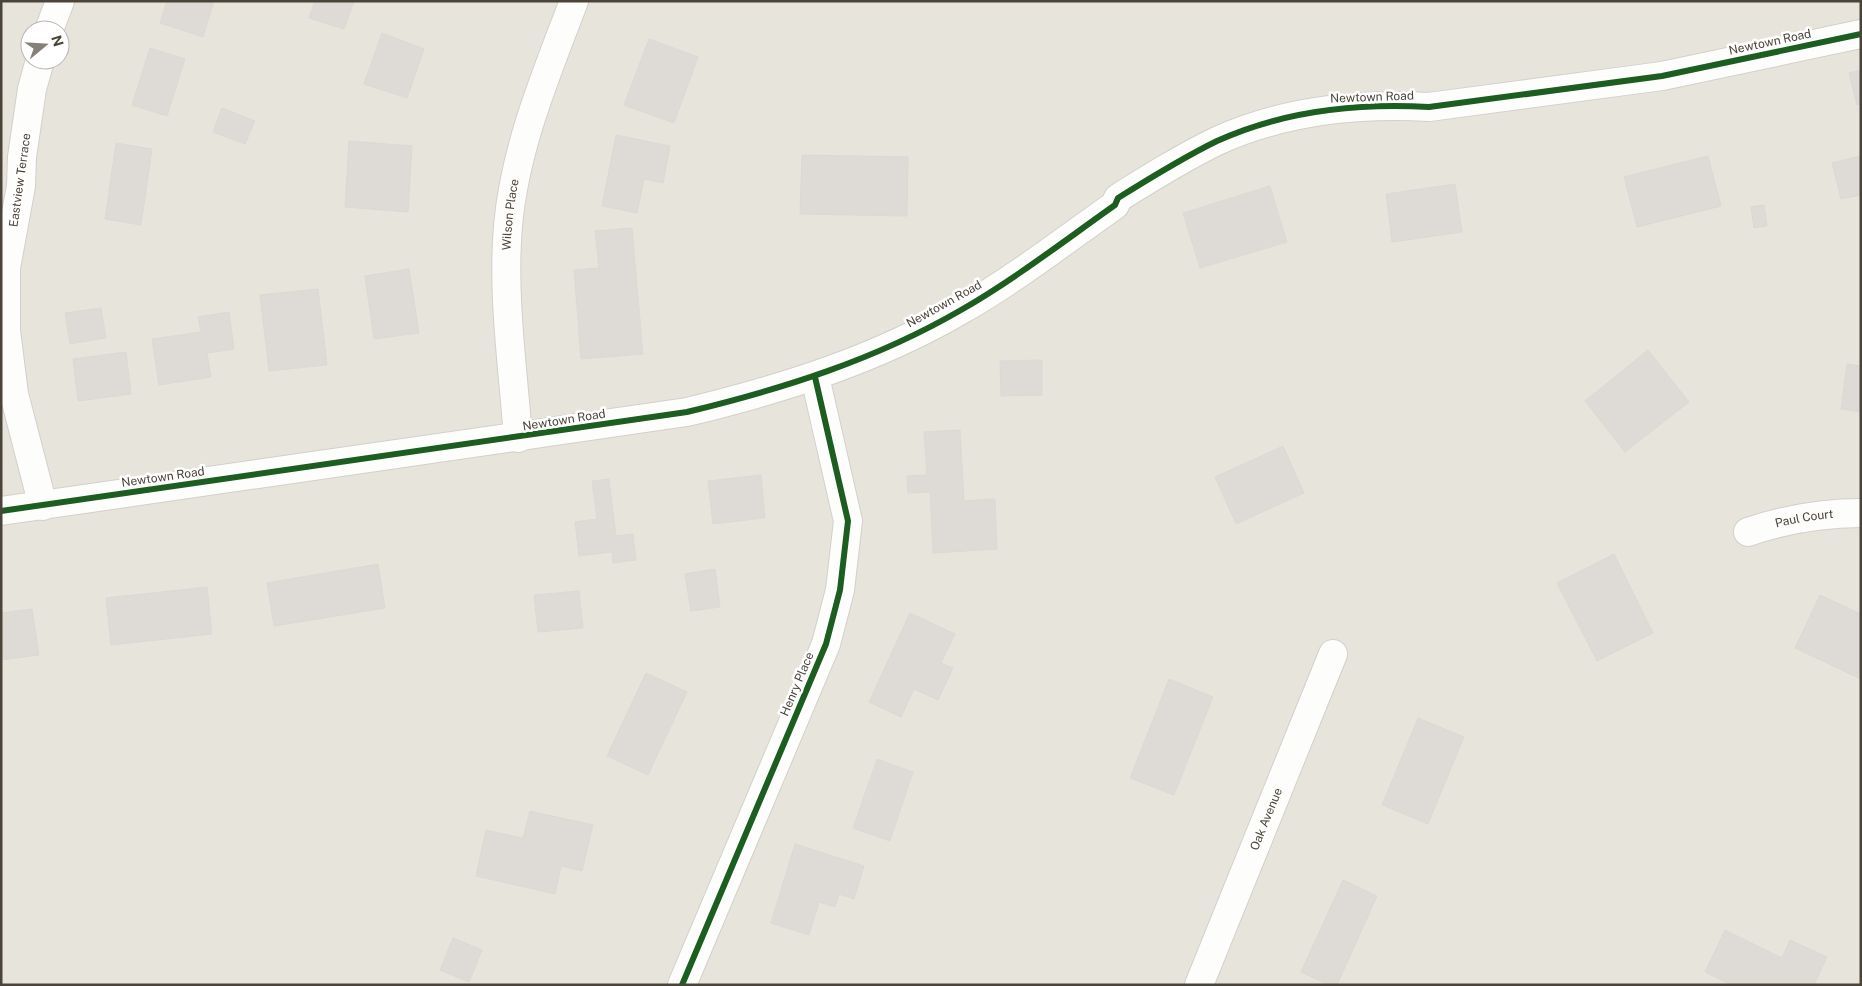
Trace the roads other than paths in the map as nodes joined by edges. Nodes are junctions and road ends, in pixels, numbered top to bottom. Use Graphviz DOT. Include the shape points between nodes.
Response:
graph roads {
  1 [pos="60,1"];
  2 [pos="574,1"];
  3 [pos="53,20"];
  4 [pos="1861,34"];
  5 [pos="37,70"];
  6 [pos="816,377"];
  7 [pos="518,438"];
  8 [pos="43,506"];
  9 [pos="1,511"];
  10 [pos="1861,512"];
  11 [pos="1748,532"];
  12 [pos="1333,654"];
  13 [pos="682,985"];
  14 [pos="1200,985"];
  1 -- 3 [label="street"];
  2 -- 7 [label="street, Wilson Place" via="530,116 518,161 508,226 507,282"];
  4 -- 6 [label="street, Newtown Road" via="1662,76 1429,107 1333,108 1274,120 1218,141 1165,168 1118,198 1115,205 1028,268 960,311 889,347"];
  5 -- 8 [label="street, Eastview Terrace" via="6,268 6,331 14,394"];
  6 -- 7 [label="street, Newtown Road" via="687,412"];
  6 -- 13 [label="street, Henry Place" via="848,521 840,590 826,644"];
  7 -- 8 [label="street, Newtown Road"];
  8 -- 9 [label="street, Newtown Road"];
  10 -- 11 [label="street, Paul Court" via="1824,513 1775,522"];
  12 -- 14 [label="street, Oak Avenue"];
}
